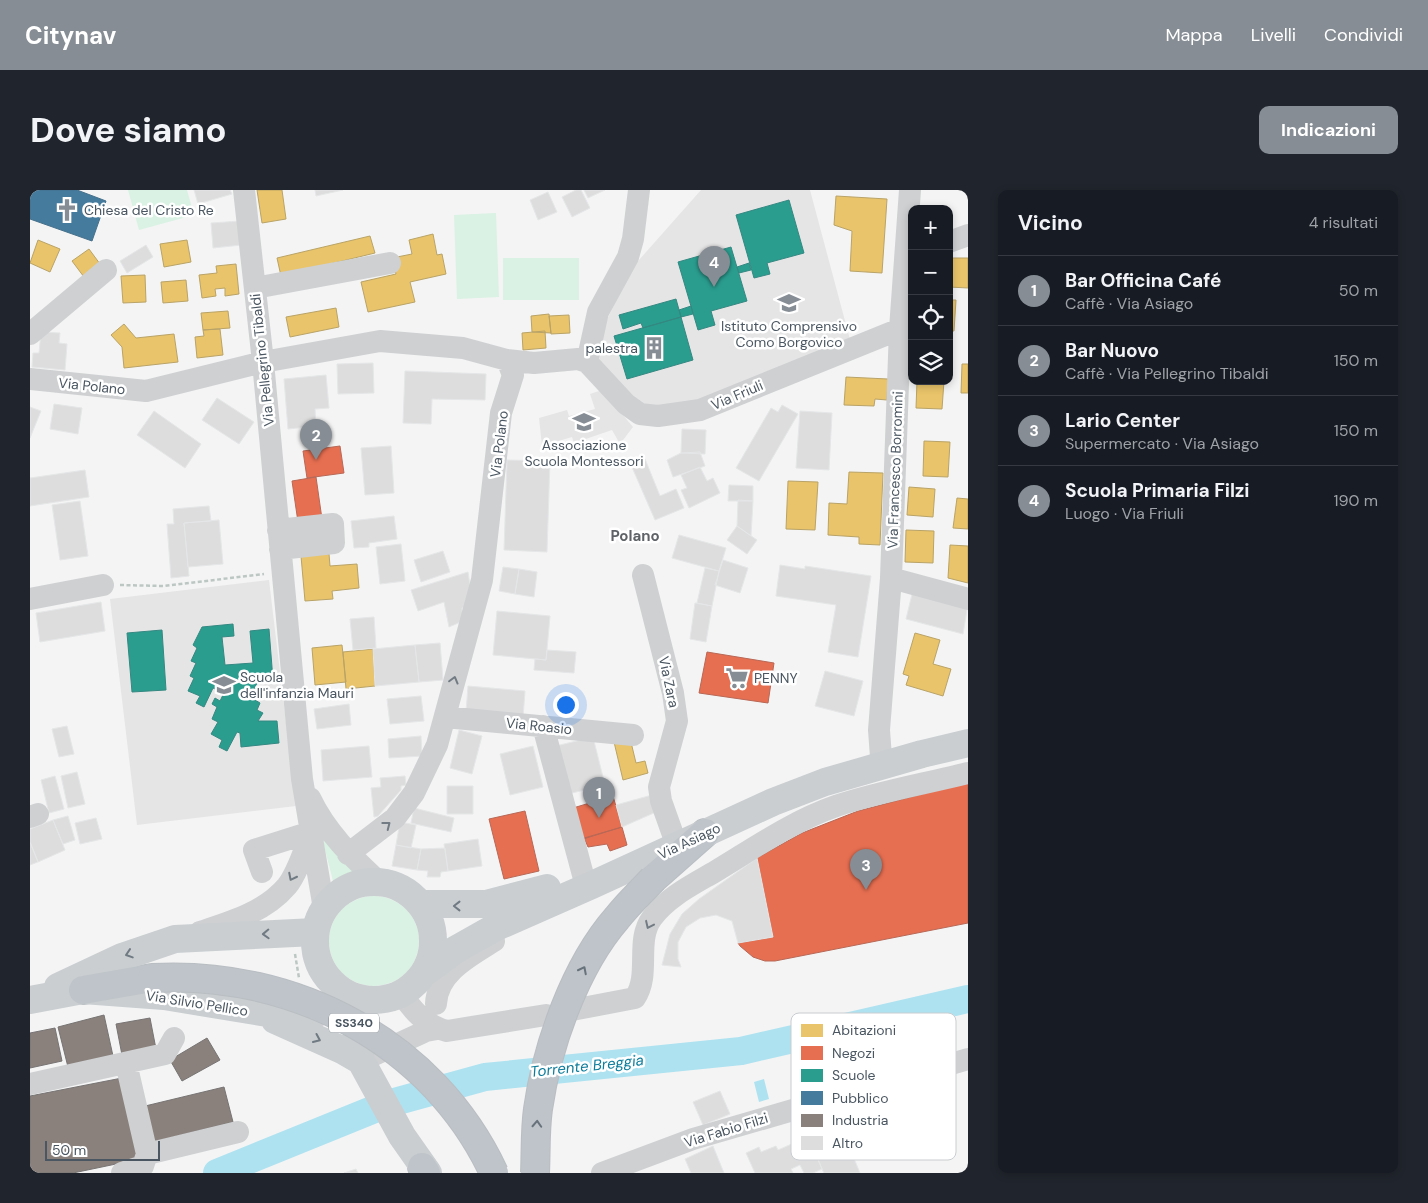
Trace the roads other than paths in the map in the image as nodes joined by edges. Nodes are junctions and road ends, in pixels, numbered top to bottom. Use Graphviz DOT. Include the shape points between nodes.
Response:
graph roads {
  1 [pos="244,190"];
  2 [pos="639,190"];
  3 [pos="910,190"];
  4 [pos="968,234"];
  5 [pos="953,240"];
  6 [pos="909,250"];
  7 [pos="390,263"];
  8 [pos="908,264"];
  9 [pos="106,270"];
  10 [pos="255,288"];
  11 [pos="900,329"];
  12 [pos="30,334"];
  13 [pos="507,360"];
  14 [pos="263,362"];
  15 [pos="586,362"];
  16 [pos="30,379"];
  17 [pos="643,575"];
  18 [pos="891,578"];
  19 [pos="103,585"];
  20 [pos="30,599"];
  21 [pos="968,599"];
  22 [pos="445,717"];
  23 [pos="542,726"];
  24 [pos="968,728"];
  25 [pos="633,735"];
  26 [pos="968,743"];
  27 [pos="876,759"];
  28 [pos="302,779"];
  29 [pos="962,779"];
  30 [pos="311,832"];
  31 [pos="705,833"];
  32 [pos="674,840"];
  33 [pos="348,854"];
  34 [pos="262,872"];
  35 [pos="583,875"];
  36 [pos="379,882"];
  37 [pos="421,904"];
  38 [pos="528,913"];
  39 [pos="320,921"];
  40 [pos="175,940"];
  41 [pos="424,974"];
  42 [pos="82,990"];
  43 [pos="347,994"];
  44 [pos="394,997"];
  45 [pos="36,999"];
  46 [pos="436,1004"];
  47 [pos="572,1010"];
  48 [pos="256,1012"];
  49 [pos="546,1015"];
  50 [pos="478,1027"];
  51 [pos="437,1029"];
  52 [pos="174,1038"];
  53 [pos="362,1061"];
  54 [pos="126,1063"];
  55 [pos="30,1084"];
  56 [pos="791,1111"];
  57 [pos="238,1132"];
  58 [pos="147,1154"];
  59 [pos="418,1163"];
  60 [pos="122,1173"];
  61 [pos="494,1173"];
  62 [pos="535,1173"];
  63 [pos="605,1173"];
  1 -- 10 [label="street, Via Pellegrino Tibaldi"];
  2 -- 15 [label="street" via="628,256 598,312"];
  3 -- 6 [label="street, Via Francesco Borromini"];
  4 -- 5 [label="street"];
  7 -- 10 [label="street"];
  8 -- 11 [label="street, Via Francesco Borromini"];
  9 -- 12 [label="street"];
  10 -- 14 [label="street, Via Pellegrino Tibaldi"];
  11 -- 15 [label="street, Via Friuli" via="700,410 658,416 640,414 626,404"];
  11 -- 18 [label="street, Via Francesco Borromini"];
  13 -- 14 [label="street, Via Polano" via="463,348 380,341"];
  13 -- 15 [label="street" via="534,363 578,359"];
  22 -- 13 [label="street, Via Polano, one-way" via="482,580 501,412 513,375"];
  14 -- 16 [label="street, Via Polano" via="146,391"];
  14 -- 28 [label="street, Via Pellegrino Tibaldi"];
  17 -- 32 [label="street, Via Zara" via="677,721 659,787"];
  18 -- 21 [label="street"];
  18 -- 27 [label="street, Via Francesco Borromini"];
  19 -- 20 [label="street"];
  22 -- 23 [label="street, Via Roasio"];
  33 -- 22 [label="street, Via Polano, one-way" via="395,818 414,793 437,745"];
  23 -- 25 [label="street, Via Roasio"];
  23 -- 35 [label="street"];
  24 -- 27 [label="main road, Via Asiago"];
  26 -- 27 [label="main road, Via Asiago"];
  27 -- 31 [label="main road, Via Asiago"];
  27 -- 32 [label="main road, Via Asiago" via="804,775"];
  28 -- 30 [label="street, Via Pellegrino Tibaldi"];
  28 -- 33 [label="street, Via Pellegrino Tibaldi" via="319,817"];
  29 -- 47 [label="street, one-way" via="846,811 683,891 657,912 647,928 640,987 632,1000"];
  30 -- 34 [label="street" via="254,850"];
  30 -- 39 [label="street, Via Pellegrino Tibaldi"];
  30 -- 40 [label="street, one-way" via="288,885 266,906 226,924"];
  31 -- 32 [label="main road, Via Asiago"];
  62 -- 31 [label="highway, one-way, bridge" via="538,1109 549,1052 585,965 616,918"];
  32 -- 35 [label="main road, Via Asiago"];
  32 -- 38 [label="main road, Via Asiago"];
  33 -- 36 [label="street, Via Pellegrino Tibaldi"];
  35 -- 37 [label="main road, Via Asiago, one-way" via="497,903 461,906"];
  36 -- 37 [label="main road" via="394,885"];
  36 -- 39 [label="main road" via="364,882 348,888 334,898"];
  37 -- 41 [label="main road" via="432,925 434,942"];
  38 -- 41 [label="main road, Via Asiago" via="473,939"];
  38 -- 46 [label="street" via="510,931 450,973 442,983"];
  39 -- 40 [label="main road, Via Silvio Pellico, one-way"];
  39 -- 43 [label="main road" via="317,958 324,974"];
  40 -- 45 [label="main road, Via Silvio Pellico, one-way" via="122,957"];
  41 -- 44 [label="main road" via="411,988"];
  41 -- 46 [label="street"];
  42 -- 45 [label="main road, Via Silvio Pellico"];
  42 -- 48 [label="main road, Via Silvio Pellico" via="164,996"];
  42 -- 61 [label="highway, SS340, bridge" via="152,978 204,978 258,986 350,1020 404,1057 437,1087 472,1132"];
  43 -- 44 [label="main road" via="363,1000"];
  43 -- 48 [label="main road, Via Silvio Pellico" via="322,1011 303,1017"];
  43 -- 53 [label="main road" via="354,1010"];
  44 -- 51 [label="street"];
  44 -- 53 [label="main road" via="364,1032"];
  46 -- 50 [label="street" via="458,1024"];
  48 -- 53 [label="main road, one-way"];
  49 -- 50 [label="street"];
  50 -- 51 [label="street" via="447,1032"];
  51 -- 53 [label="street"];
  52 -- 54 [label="street" via="165,1054"];
  53 -- 59 [label="main road"];
  54 -- 55 [label="street"];
  54 -- 58 [label="street"];
  56 -- 63 [label="street, Via Fabio Filzi" via="693,1139"];
  57 -- 58 [label="street"];
  58 -- 60 [label="street" via="143,1166"];
}
